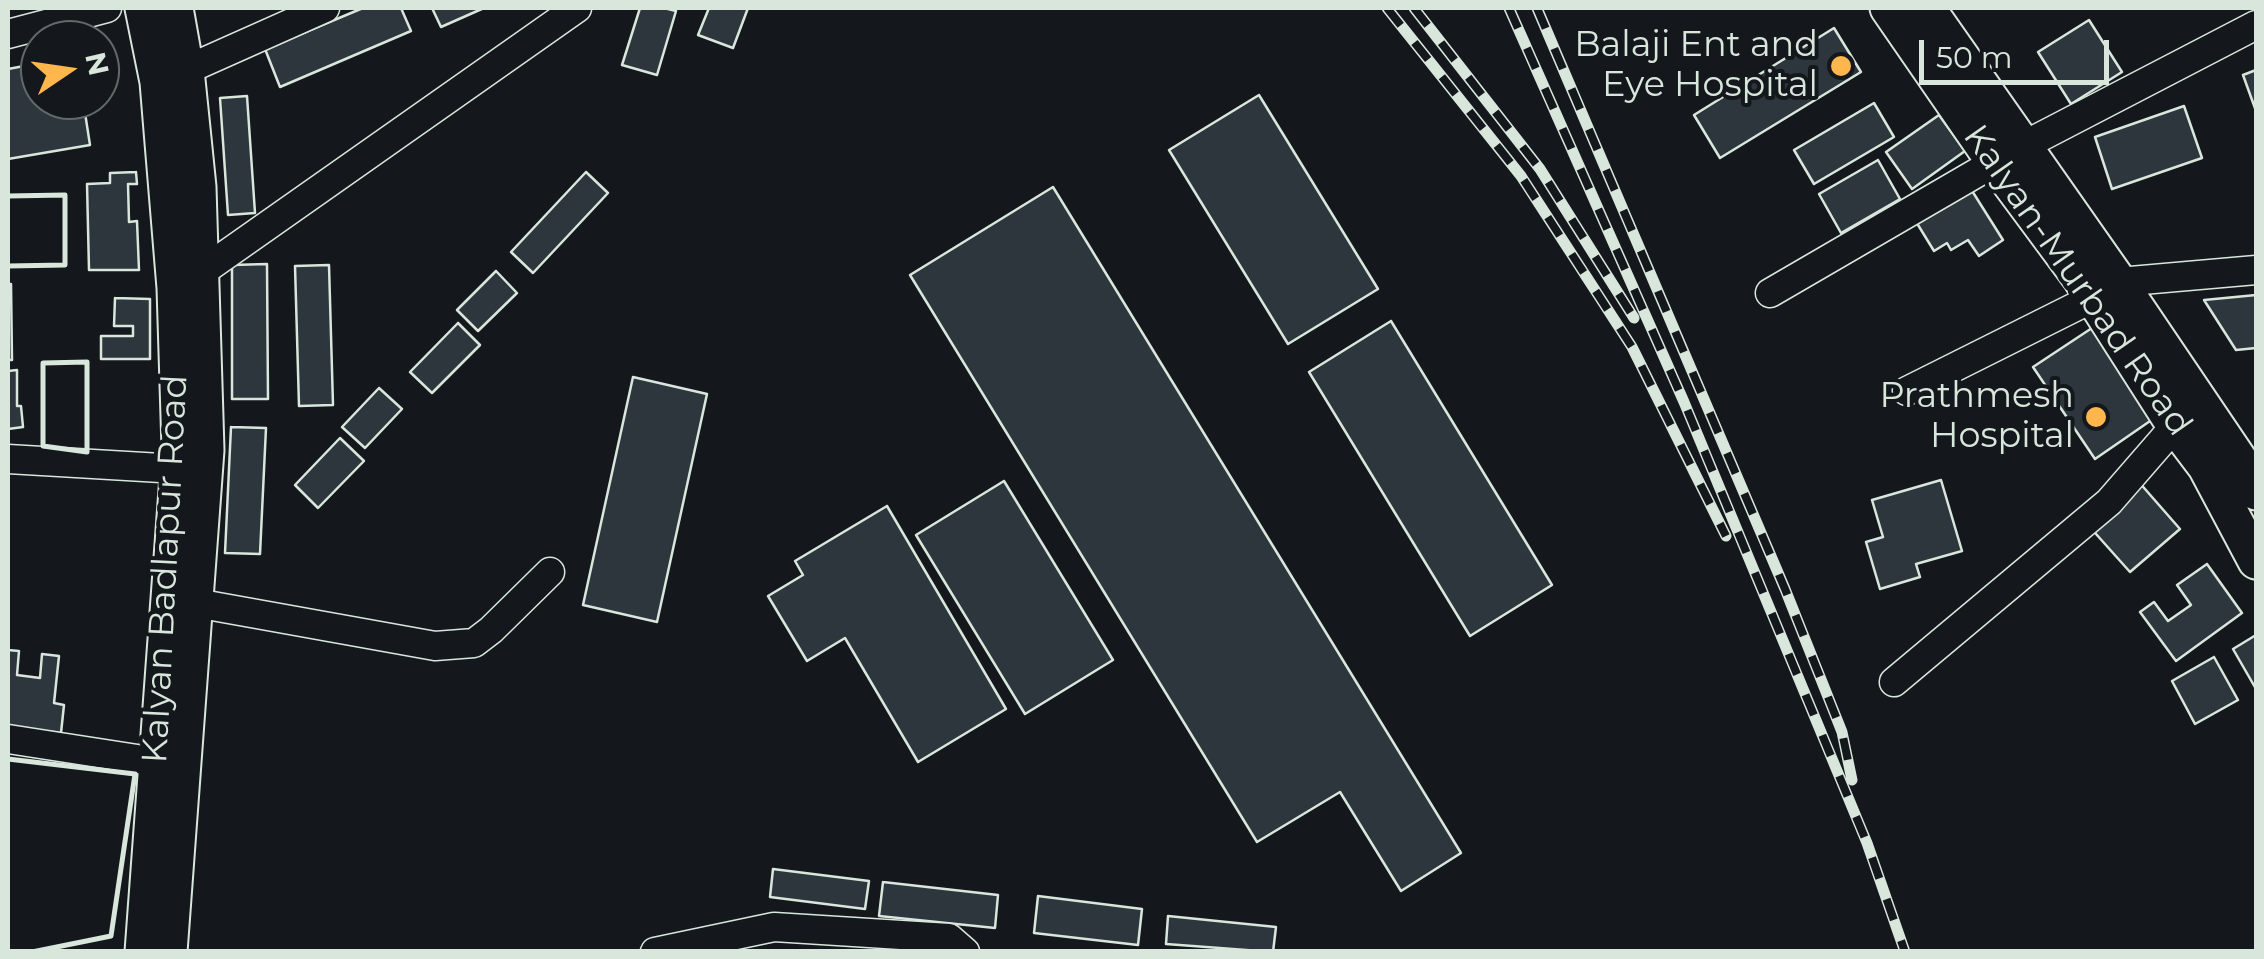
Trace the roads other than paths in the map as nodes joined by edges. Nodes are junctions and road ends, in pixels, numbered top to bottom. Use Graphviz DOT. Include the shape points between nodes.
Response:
graph roads {
  1 [pos="107,8"];
  2 [pos="144,8"];
  3 [pos="175,8"];
  4 [pos="326,8"];
  5 [pos="577,8"];
  6 [pos="1888,8"];
  7 [pos="1928,8"];
  8 [pos="2256,26"];
  9 [pos="8,34"];
  10 [pos="186,70"];
  11 [pos="2009,154"];
  12 [pos="2256,270"];
  13 [pos="200,273"];
  14 [pos="2106,290"];
  15 [pos="1770,293"];
  16 [pos="1907,391"];
  17 [pos="2175,426"];
  18 [pos="8,460"];
  19 [pos="2206,467"];
  20 [pos="178,470"];
  21 [pos="2252,473"];
  22 [pos="2256,561"];
  23 [pos="550,572"];
  24 [pos="182,601"];
  25 [pos="1894,682"];
  26 [pos="8,739"];
  27 [pos="170,764"];
  28 [pos="144,952"];
  29 [pos="170,952"];
  30 [pos="655,952"];
  31 [pos="965,952"];
  1 -- 9 [label="street"];
  2 -- 20 [label="main road, Kalyan Badlapur Road" via="158,82 175,288"];
  3 -- 10 [label="main road, Kalyan Badlapur Road"];
  4 -- 10 [label="street"];
  5 -- 13 [label="street"];
  6 -- 11 [label="main road, Kalyan-Murbad Road"];
  7 -- 11 [label="main road, Kalyan-Murbad Road"];
  8 -- 11 [label="street"];
  10 -- 13 [label="main road, Kalyan Badlapur Road"];
  11 -- 14 [label="main road, Kalyan-Murbad Road"];
  11 -- 15 [label="street"];
  12 -- 14 [label="street"];
  13 -- 24 [label="main road, Kalyan Badlapur Road" via="206,450"];
  14 -- 16 [label="street"];
  14 -- 17 [label="main road, Kalyan-Murbad Road"];
  14 -- 21 [label="main road, Kalyan-Murbad Road"];
  17 -- 19 [label="main road, Kalyan-Murbad Road"];
  17 -- 25 [label="street" via="2109,502"];
  18 -- 20 [label="street"];
  19 -- 21 [label="street"];
  19 -- 22 [label="main road, Kalyan-Murbad Road"];
  20 -- 24 [label="main road, Kalyan Badlapur Road"];
  23 -- 24 [label="street" via="474,643 434,646"];
  24 -- 27 [label="main road, Kalyan Badlapur Road"];
  26 -- 27 [label="street"];
  27 -- 28 [label="main road, Kalyan Badlapur Road"];
  27 -- 29 [label="main road, Kalyan Badlapur Road"];
  30 -- 31 [label="street" via="774,927 949,938"];
}
